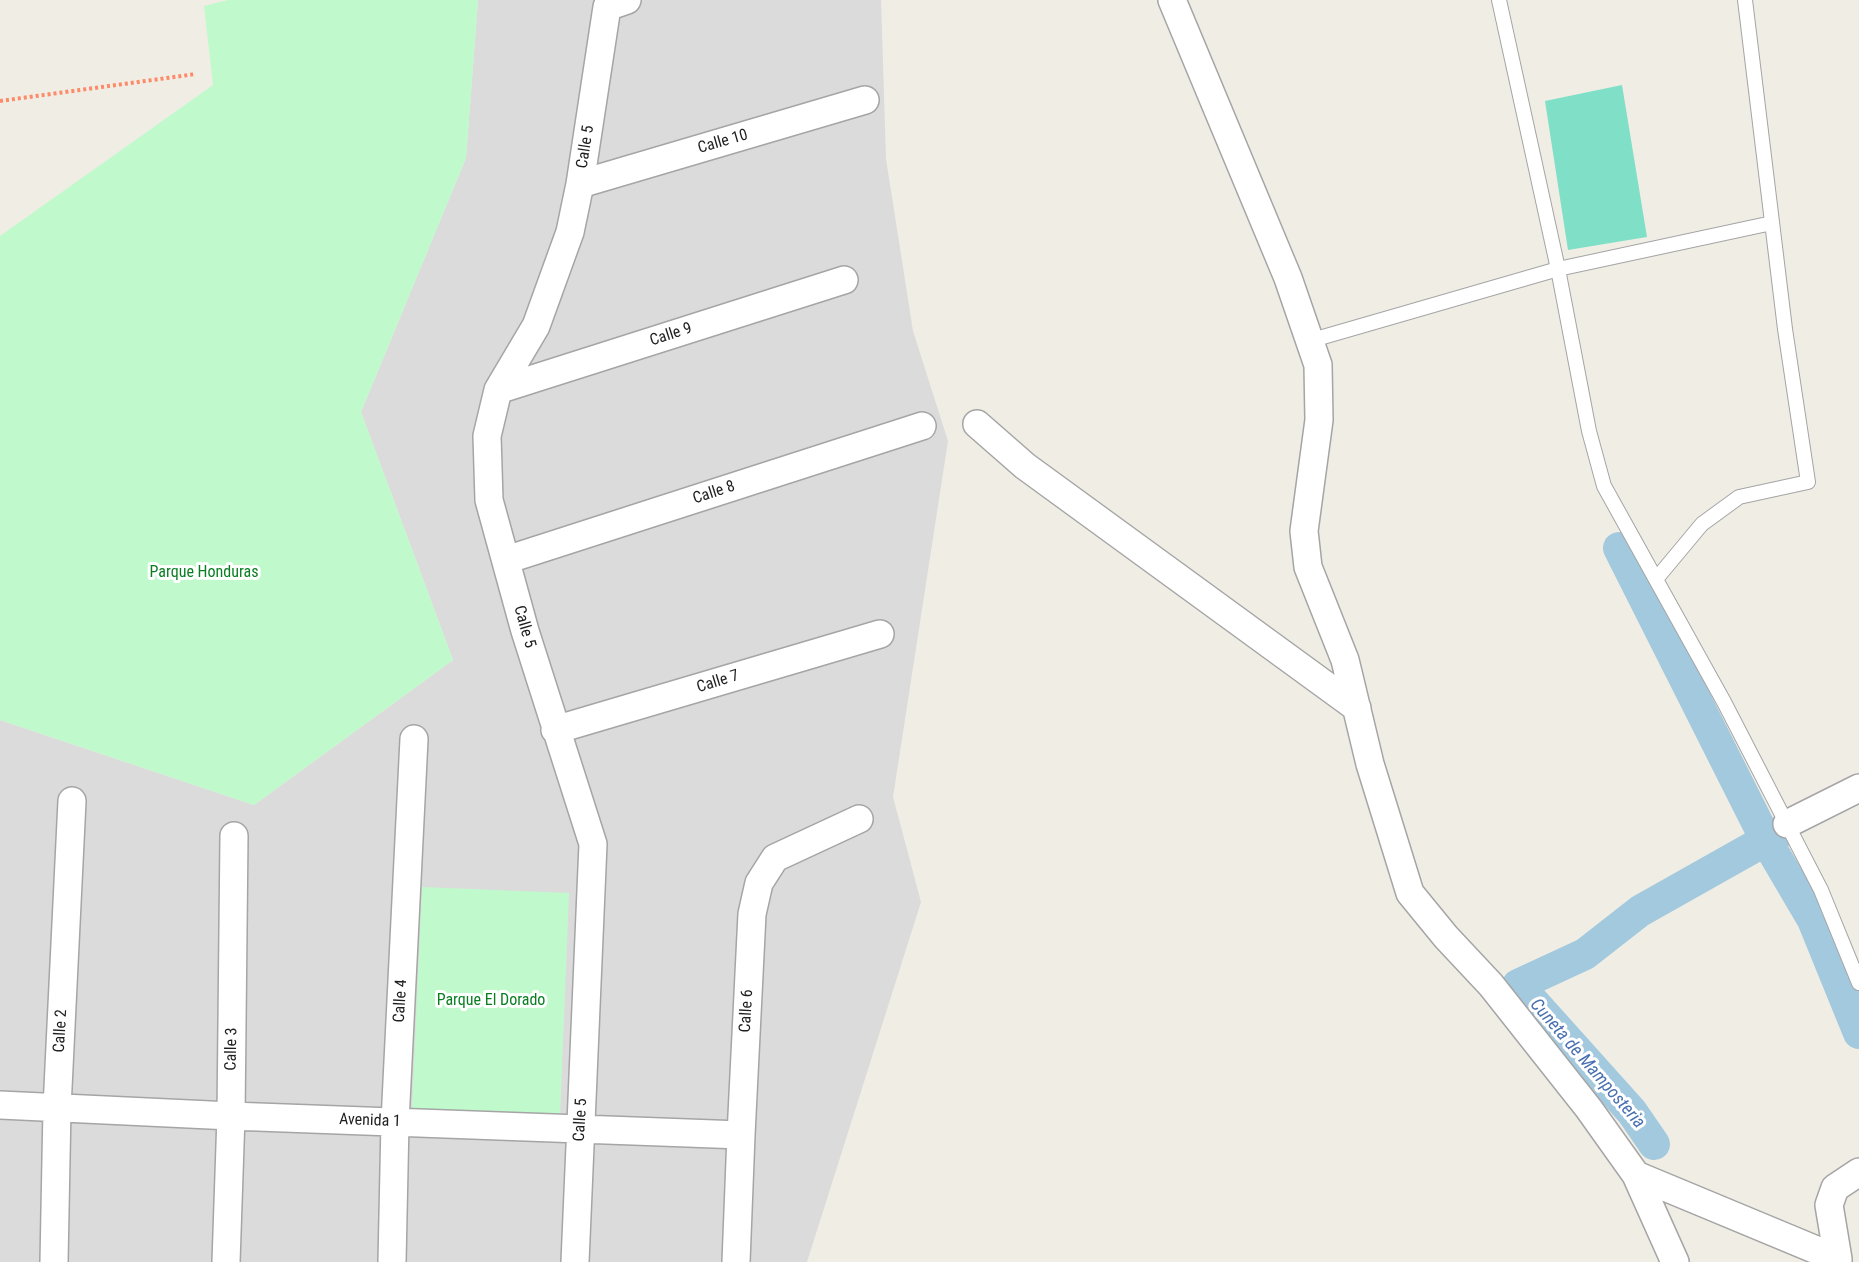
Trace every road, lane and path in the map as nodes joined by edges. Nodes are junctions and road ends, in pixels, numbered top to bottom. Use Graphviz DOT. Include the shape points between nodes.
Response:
graph roads {
  1 [pos="1172,0"];
  2 [pos="1499,0"];
  3 [pos="1745,0"];
  4 [pos="617,3"];
  5 [pos="196,74"];
  6 [pos="865,100"];
  7 [pos="0,101"];
  8 [pos="580,184"];
  9 [pos="1772,223"];
  10 [pos="1558,269"];
  11 [pos="844,280"];
  12 [pos="1309,341"];
  13 [pos="498,390"];
  14 [pos="977,424"];
  15 [pos="922,426"];
  16 [pos="506,560"];
  17 [pos="1657,578"];
  18 [pos="880,634"];
  19 [pos="1357,708"];
  20 [pos="555,730"];
  21 [pos="414,739"];
  22 [pos="1859,788"];
  23 [pos="72,801"];
  24 [pos="860,819"];
  25 [pos="1787,824"];
  26 [pos="234,836"];
  27 [pos="1859,983"];
  28 [pos="0,1106"];
  29 [pos="57,1108"];
  30 [pos="231,1116"];
  31 [pos="395,1122"];
  32 [pos="581,1129"];
  33 [pos="741,1135"];
  34 [pos="1859,1172"];
  35 [pos="1636,1175"];
  36 [pos="1838,1261"];
  37 [pos="54,1262"];
  38 [pos="225,1262"];
  39 [pos="392,1262"];
  40 [pos="575,1262"];
  41 [pos="736,1262"];
  42 [pos="1675,1262"];
  1 -- 12 [label="street" via="1288,278"];
  2 -- 10 [label="lane"];
  3 -- 9 [label="lane"];
  4 -- 8 [label="street, Calle 5"];
  5 -- 7 [label="path"];
  6 -- 8 [label="street, Calle 10"];
  8 -- 13 [label="street, Calle 5" via="570,232 536,326"];
  9 -- 10 [label="lane"];
  9 -- 17 [label="lane" via="1808,482 1739,497 1702,524"];
  10 -- 12 [label="lane"];
  10 -- 17 [label="lane" via="1589,431 1604,486"];
  11 -- 13 [label="street, Calle 9"];
  12 -- 19 [label="street" via="1318,365 1319,420 1304,531 1308,567 1345,660"];
  13 -- 16 [label="street, Calle 5" via="487,436 489,500"];
  14 -- 19 [label="street" via="1025,466"];
  15 -- 16 [label="street, Calle 8"];
  16 -- 20 [label="street, Calle 5"];
  17 -- 25 [label="lane"];
  18 -- 20 [label="street, Calle 7"];
  19 -- 35 [label="street" via="1370,764 1410,892 1491,985"];
  20 -- 32 [label="street, Calle 5" via="593,844"];
  21 -- 31 [label="street, Calle 4"];
  22 -- 25 [label="street"];
  23 -- 29 [label="street, Calle 2"];
  24 -- 33 [label="street, Calle 6" via="775,858 759,884 752,914"];
  25 -- 27 [label="lane" via="1821,890"];
  26 -- 30 [label="street, Calle 3"];
  28 -- 29 [label="street, Avenida 1"];
  29 -- 30 [label="street, Avenida 1"];
  29 -- 37 [label="street, Calle 2"];
  30 -- 31 [label="street, Avenida 1"];
  30 -- 38 [label="street, Calle 3"];
  31 -- 32 [label="street, Avenida 1"];
  31 -- 39 [label="street, Calle 4"];
  32 -- 33 [label="street, Avenida 1"];
  32 -- 40 [label="street, Calle 5"];
  33 -- 41 [label="street, Calle 6"];
  34 -- 36 [label="street" via="1835,1188 1829,1205"];
  35 -- 36 [label="street"];
  35 -- 42 [label="street"];
}
